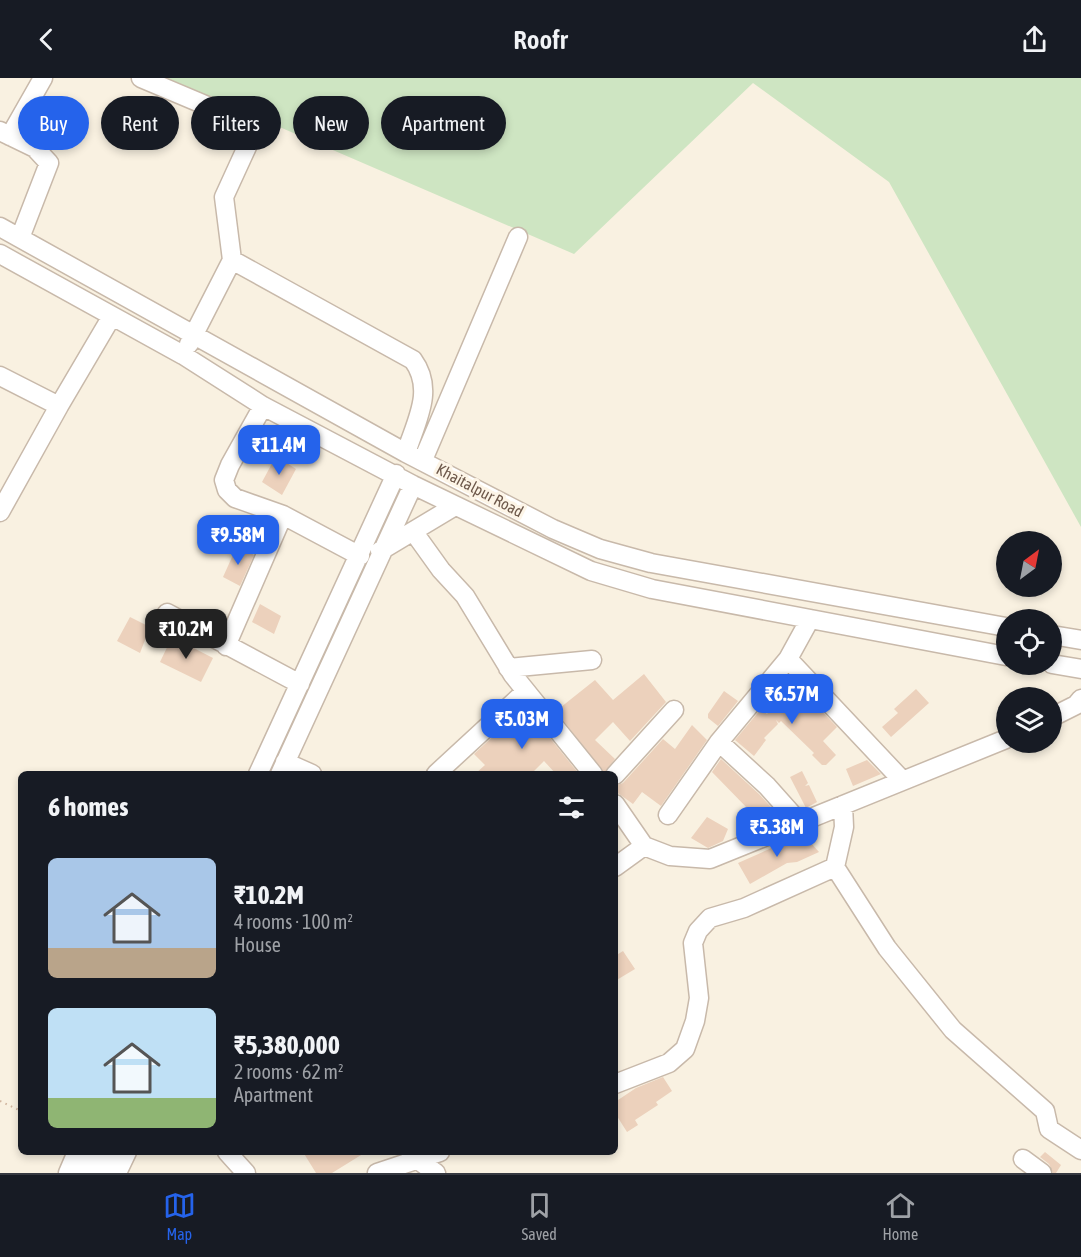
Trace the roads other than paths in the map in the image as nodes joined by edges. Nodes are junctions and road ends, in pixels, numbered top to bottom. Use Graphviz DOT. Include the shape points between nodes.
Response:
graph roads {
  1 [pos="43,78"];
  2 [pos="141,78"];
  3 [pos="5,133"];
  4 [pos="0,227"];
  5 [pos="518,237"];
  6 [pos="20,238"];
  7 [pos="0,254"];
  8 [pos="232,260"];
  9 [pos="112,316"];
  10 [pos="194,335"];
  11 [pos="183,355"];
  12 [pos="0,376"];
  13 [pos="59,406"];
  14 [pos="263,406"];
  15 [pos="415,456"];
  16 [pos="396,474"];
  17 [pos="413,485"];
  18 [pos="455,506"];
  19 [pos="0,512"];
  20 [pos="283,515"];
  21 [pos="413,531"];
  22 [pos="380,551"];
  23 [pos="360,556"];
  24 [pos="167,613"];
  25 [pos="810,618"];
  26 [pos="996,625"];
  27 [pos="1062,637"];
  28 [pos="1081,640"];
  29 [pos="226,646"];
  30 [pos="996,654"];
  31 [pos="788,658"];
  32 [pos="592,660"];
  33 [pos="1062,666"];
  34 [pos="508,668"];
  35 [pos="1081,669"];
  36 [pos="300,684"];
  37 [pos="526,691"];
  38 [pos="1081,699"];
  39 [pos="674,710"];
  40 [pos="1062,712"];
  41 [pos="719,742"];
  42 [pos="996,743"];
  43 [pos="283,770"];
  44 [pos="259,771"];
  45 [pos="439,771"];
  46 [pos="591,771"];
  47 [pos="618,772"];
  48 [pos="902,780"];
  49 [pos="843,805"];
  50 [pos="618,808"];
  51 [pos="668,815"];
  52 [pos="800,823"];
  53 [pos="644,846"];
  54 [pos="618,865"];
  55 [pos="835,867"];
  56 [pos="618,1083"];
  57 [pos="1081,1150"];
  58 [pos="76,1155"];
  59 [pos="92,1155"];
  60 [pos="111,1155"];
  61 [pos="126,1155"];
  62 [pos="230,1155"];
  63 [pos="413,1156"];
  64 [pos="1023,1159"];
  65 [pos="68,1173"];
  66 [pos="84,1173"];
  67 [pos="103,1173"];
  68 [pos="117,1173"];
  69 [pos="246,1173"];
  70 [pos="377,1173"];
  71 [pos="436,1173"];
  72 [pos="1042,1173"];
  1 -- 3 [label="street"];
  2 -- 8 [label="street" via="243,121 250,138 224,197"];
  3 -- 6 [label="street" via="35,148 49,163"];
  4 -- 6 [label="street, Khaitalpur Road"];
  5 -- 15 [label="street"];
  6 -- 10 [label="street, Khaitalpur Road"];
  7 -- 9 [label="street, Khaitalpur Road"];
  8 -- 10 [label="street"];
  8 -- 15 [label="street" via="413,360 423,374 425,393"];
  9 -- 11 [label="street, Khaitalpur Road"];
  9 -- 13 [label="street"];
  10 -- 11 [label="street"];
  10 -- 15 [label="street, Khaitalpur Road"];
  11 -- 14 [label="street, Khaitalpur Road"];
  12 -- 13 [label="street"];
  13 -- 19 [label="street"];
  14 -- 16 [label="street, Khaitalpur Road"];
  14 -- 20 [label="street" via="224,480 235,498"];
  15 -- 26 [label="street, Khaitalpur Road" via="600,549 651,563"];
  16 -- 17 [label="street, Khaitalpur Road"];
  16 -- 23 [label="street"];
  17 -- 18 [label="street, Khaitalpur Road"];
  17 -- 22 [label="street"];
  18 -- 21 [label="street"];
  18 -- 25 [label="street, Khaitalpur Road" via="591,571 652,589"];
  20 -- 23 [label="street"];
  20 -- 29 [label="street"];
  21 -- 22 [label="street"];
  21 -- 34 [label="street" via="465,596"];
  22 -- 43 [label="street"];
  23 -- 36 [label="street"];
  24 -- 29 [label="street"];
  25 -- 30 [label="street, Khaitalpur Road"];
  25 -- 31 [label="street"];
  27 -- 28 [label="street"];
  29 -- 36 [label="street"];
  31 -- 41 [label="street"];
  31 -- 48 [label="street"];
  32 -- 34 [label="street"];
  33 -- 35 [label="street"];
  34 -- 37 [label="street"];
  36 -- 44 [label="street"];
  37 -- 45 [label="street"];
  37 -- 46 [label="street"];
  38 -- 40 [label="street"];
  39 -- 47 [label="street"];
  41 -- 51 [label="street"];
  41 -- 52 [label="street"];
  42 -- 48 [label="street"];
  48 -- 49 [label="street"];
  49 -- 52 [label="street"];
  49 -- 55 [label="street" via="844,827"];
  50 -- 53 [label="street"];
  52 -- 53 [label="street" via="710,859 670,856"];
  53 -- 54 [label="street"];
  55 -- 56 [label="street" via="744,908 710,918 693,943 699,998 685,1049 669,1063"];
  55 -- 57 [label="street" via="887,948 953,1030 1046,1111 1048,1129"];
  58 -- 65 [label="street"];
  59 -- 66 [label="street"];
  60 -- 67 [label="street"];
  61 -- 68 [label="street"];
  62 -- 69 [label="street"];
  63 -- 70 [label="street"];
  63 -- 71 [label="street"];
  64 -- 72 [label="street"];
}
